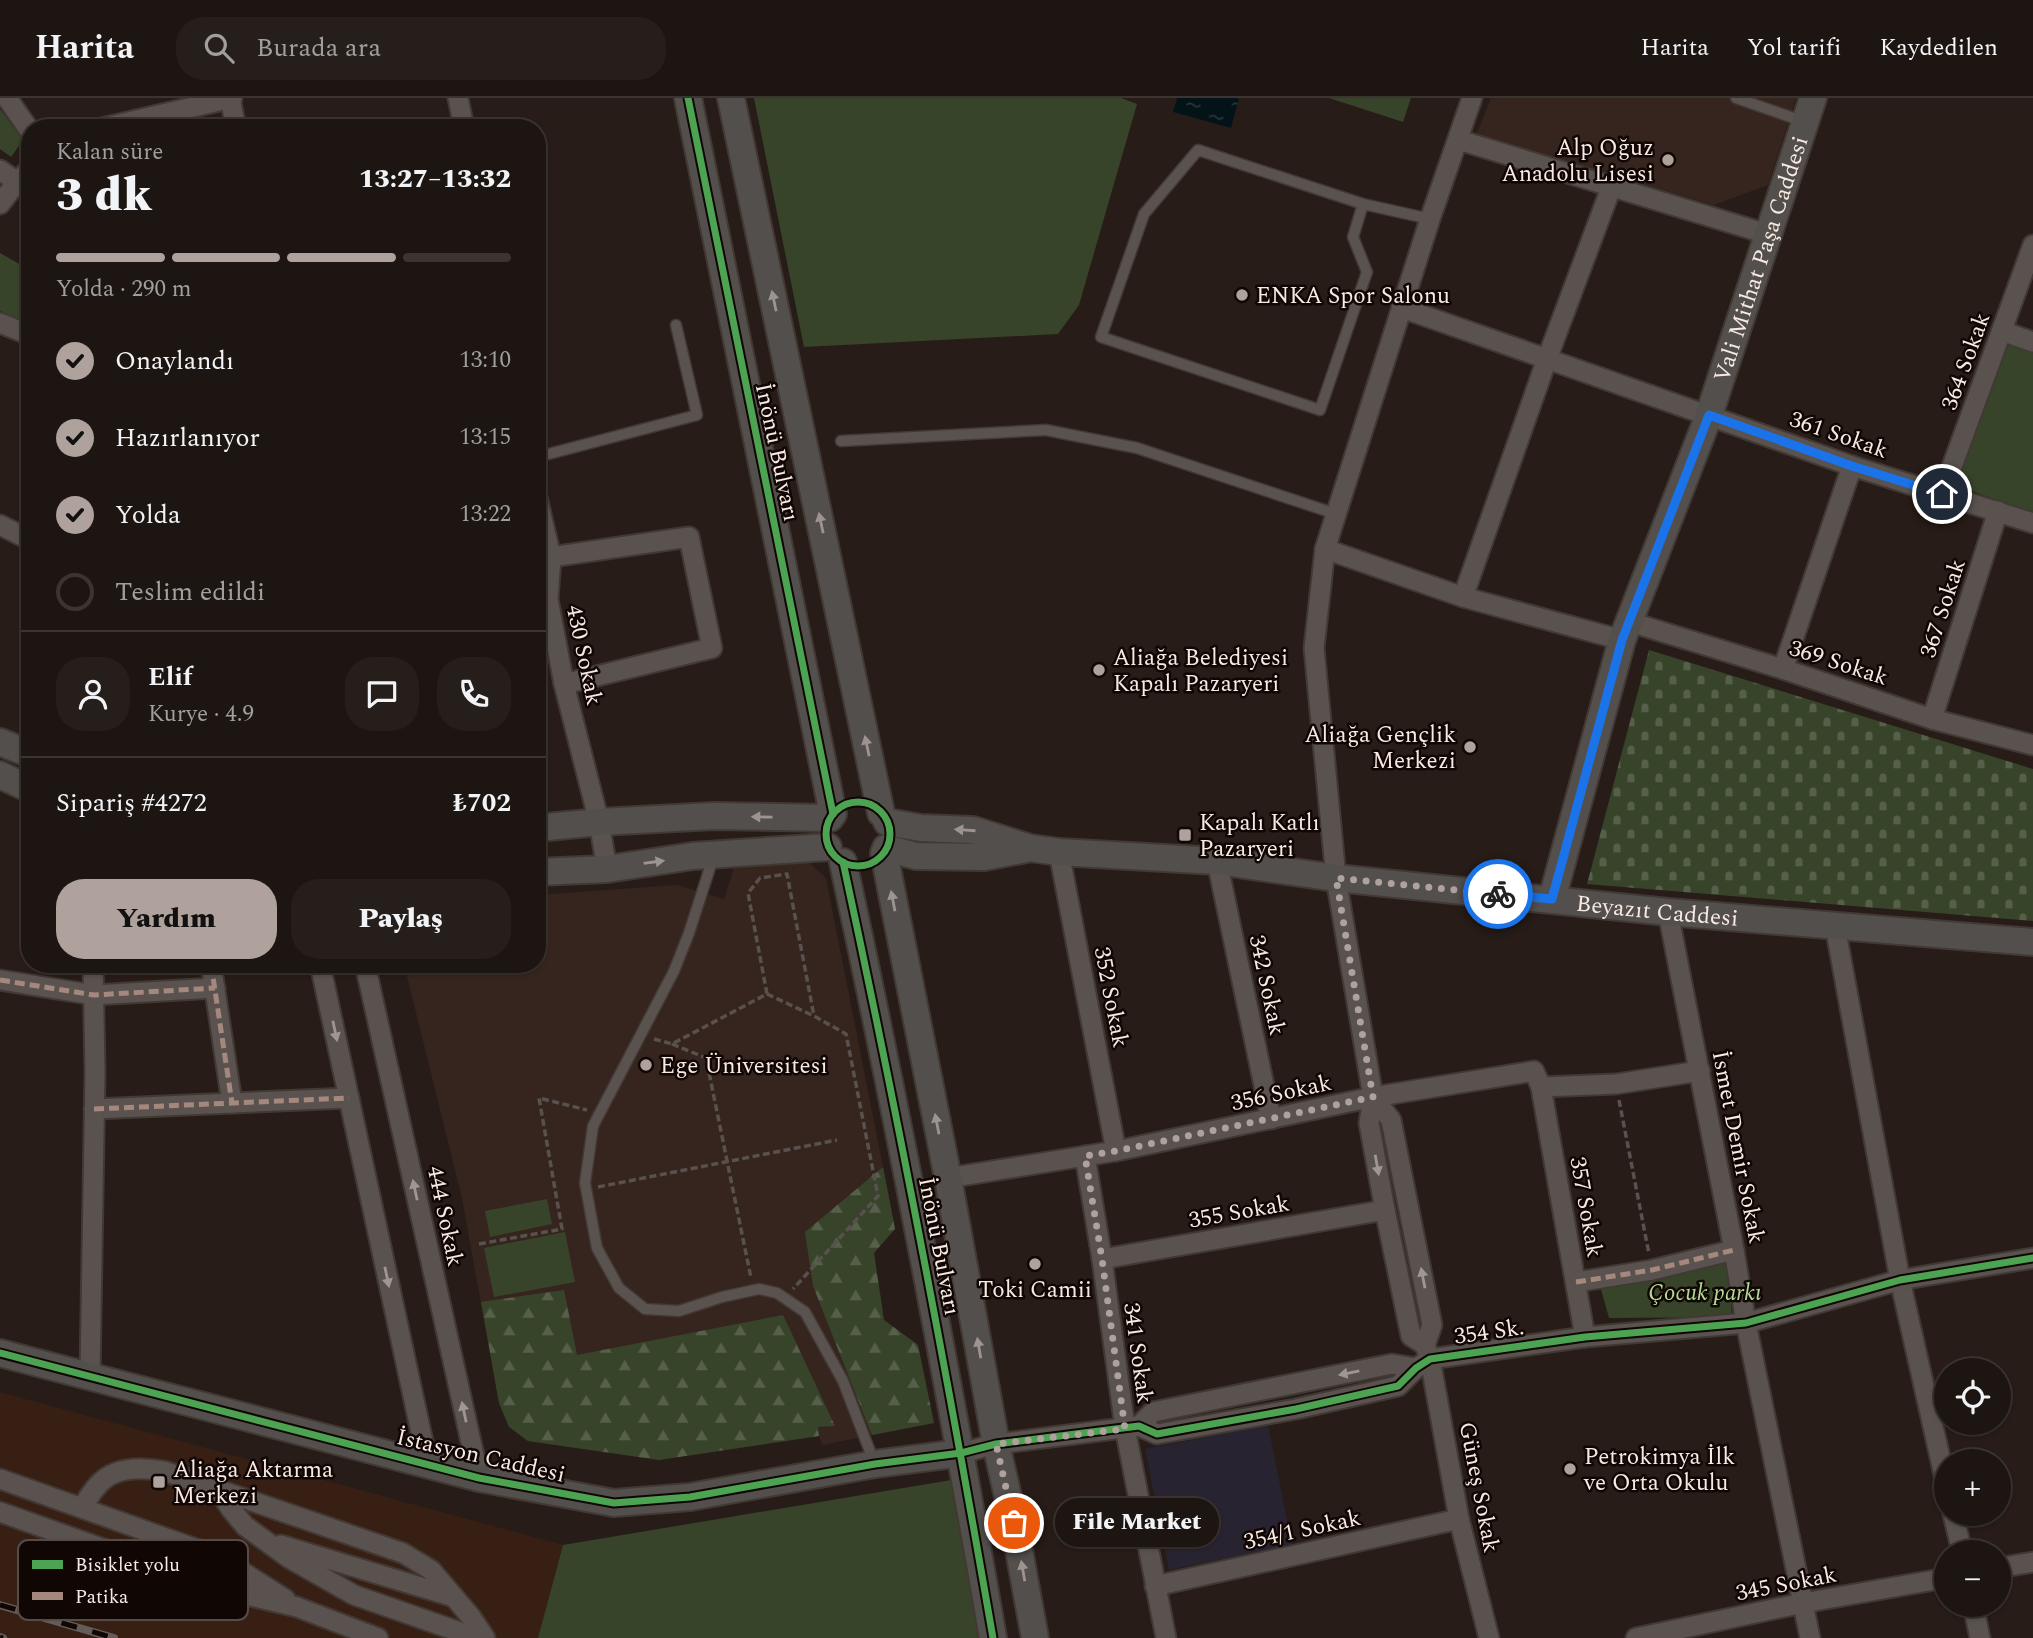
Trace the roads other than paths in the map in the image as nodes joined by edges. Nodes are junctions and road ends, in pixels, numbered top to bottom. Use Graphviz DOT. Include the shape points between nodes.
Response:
graph roads {
  1 [pos="7,98"];
  2 [pos="231,98"];
  3 [pos="458,98"];
  4 [pos="688,98"];
  5 [pos="731,98"];
  6 [pos="1472,98"];
  7 [pos="1736,98"];
  8 [pos="1809,110"];
  9 [pos="22,119"];
  10 [pos="141,119"];
  11 [pos="234,119"];
  12 [pos="462,119"];
  13 [pos="1459,140"];
  14 [pos="0,170"];
  15 [pos="21,175"];
  16 [pos="21,178"];
  17 [pos="1611,188"];
  18 [pos="0,204"];
  19 [pos="1363,204"];
  20 [pos="1430,219"];
  21 [pos="1767,234"];
  22 [pos="2033,245"];
  23 [pos="1402,308"];
  24 [pos="0,323"];
  25 [pos="676,325"];
  26 [pos="21,331"];
  27 [pos="2002,331"];
  28 [pos="2033,342"];
  29 [pos="1547,359"];
  30 [pos="1709,415"];
  31 [pos="841,441"];
  32 [pos="546,455"];
  33 [pos="1852,466"];
  34 [pos="1942,494"];
  35 [pos="1998,511"];
  36 [pos="1336,514"];
  37 [pos="2033,523"];
  38 [pos="0,525"];
  39 [pos="21,536"];
  40 [pos="546,536"];
  41 [pos="1325,549"];
  42 [pos="551,557"];
  43 [pos="546,581"];
  44 [pos="1463,597"];
  45 [pos="546,615"];
  46 [pos="1626,631"];
  47 [pos="1783,669"];
  48 [pos="564,684"];
  49 [pos="1933,719"];
  50 [pos="0,742"];
  51 [pos="2033,745"];
  52 [pos="21,750"];
  53 [pos="0,775"];
  54 [pos="21,785"];
  55 [pos="831,816"];
  56 [pos="884,817"];
  57 [pos="599,822"];
  58 [pos="546,827"];
  59 [pos="1030,848"];
  60 [pos="885,850"];
  61 [pos="1059,852"];
  62 [pos="714,855"];
  63 [pos="836,855"];
  64 [pos="1217,861"];
  65 [pos="607,869"];
  66 [pos="546,872"];
  67 [pos="1336,878"];
  68 [pos="1552,899"];
  69 [pos="1668,912"];
  70 [pos="1835,926"];
  71 [pos="2033,942"];
  72 [pos="93,973"];
  73 [pos="212,973"];
  74 [pos="322,973"];
  75 [pos="367,973"];
  76 [pos="0,980"];
  77 [pos="215,988"];
  78 [pos="94,995"];
  79 [pos="1700,1071"];
  80 [pos="1541,1087"];
  81 [pos="1373,1097"];
  82 [pos="349,1098"];
  83 [pos="232,1103"];
  84 [pos="94,1109"];
  85 [pos="1271,1119"];
  86 [pos="1116,1151"];
  87 [pos="1085,1156"];
  88 [pos="948,1178"];
  89 [pos="1385,1210"];
  90 [pos="1734,1250"];
  91 [pos="2033,1258"];
  92 [pos="1102,1259"];
  93 [pos="1900,1280"];
  94 [pos="1576,1282"];
  95 [pos="1746,1323"];
  96 [pos="1585,1336"];
  97 [pos="0,1353"];
  98 [pos="1424,1357"];
  99 [pos="90,1376"];
  100 [pos="1132,1427"];
  101 [pos="996,1444"];
  102 [pos="1938,1449"];
  103 [pos="961,1453"];
  104 [pos="875,1464"];
  105 [pos="428,1465"];
  106 [pos="479,1478"];
  107 [pos="0,1479"];
  108 [pos="218,1489"];
  109 [pos="82,1508"];
  110 [pos="0,1512"];
  111 [pos="1459,1519"];
  112 [pos="260,1538"];
  113 [pos="79,1540"];
  114 [pos="171,1540"];
  115 [pos="2033,1562"];
  116 [pos="2011,1566"];
  117 [pos="248,1576"];
  118 [pos="1934,1580"];
  119 [pos="1155,1586"];
  120 [pos="248,1595"];
  121 [pos="455,1597"];
  122 [pos="1803,1604"];
  123 [pos="297,1607"];
  124 [pos="1976,1617"];
  125 [pos="378,1638"];
  126 [pos="477,1638"];
  127 [pos="485,1638"];
  128 [pos="993,1638"];
  129 [pos="1035,1638"];
  130 [pos="1166,1638"];
  131 [pos="1489,1638"];
  132 [pos="1636,1638"];
  133 [pos="1810,1638"];
  134 [pos="1980,1638"];
  1 -- 9 [label="street"];
  2 -- 10 [label="street"];
  2 -- 11 [label="street"];
  3 -- 12 [label="street"];
  4 -- 55 [label="street, İnönü Bulvarı"];
  56 -- 5 [label="street, İnönü Bulvarı, one-way"];
  6 -- 13 [label="street, Güneş Sokak"];
  7 -- 8 [label="lane"];
  8 -- 21 [label="street, Vali Mithat Paşa Caddesi"];
  13 -- 17 [label="street"];
  13 -- 20 [label="street, Güneş Sokak"];
  14 -- 15 [label="street"];
  16 -- 18 [label="street"];
  17 -- 21 [label="street"];
  17 -- 29 [label="street"];
  19 -- 19 [label="lane" via="1353,237 1367,272 1320,410 1101,337 1144,214 1198,149"];
  19 -- 20 [label="lane"];
  20 -- 23 [label="street, Güneş Sokak"];
  21 -- 30 [label="street, Vali Mithat Paşa Caddesi"];
  22 -- 27 [label="street, 364 Sokak"];
  23 -- 29 [label="street"];
  23 -- 36 [label="street, Güneş Sokak"];
  24 -- 26 [label="street"];
  25 -- 32 [label="lane" via="697,415"];
  27 -- 28 [label="street"];
  27 -- 34 [label="street, 364 Sokak"];
  29 -- 30 [label="street"];
  29 -- 44 [label="street"];
  30 -- 33 [label="street, 361 Sokak"];
  30 -- 46 [label="street, Vali Mithat Paşa Caddesi"];
  31 -- 36 [label="lane" via="1046,430 1137,448"];
  33 -- 34 [label="street, 361 Sokak"];
  33 -- 47 [label="street"];
  34 -- 35 [label="street, 361 Sokak"];
  35 -- 37 [label="street, 361 Sokak"];
  35 -- 49 [label="street, 367 Sokak"];
  36 -- 41 [label="street, Güneş Sokak"];
  38 -- 39 [label="street"];
  40 -- 42 [label="street, 430 Sokak"];
  41 -- 44 [label="street, 369 Sokak"];
  41 -- 67 [label="street, Güneş Sokak" via="1314,648"];
  42 -- 43 [label="street, 430 Sokak"];
  42 -- 48 [label="street" via="689,537 712,648"];
  44 -- 46 [label="street, 369 Sokak"];
  45 -- 48 [label="street, 430 Sokak"];
  46 -- 47 [label="street, 369 Sokak"];
  46 -- 68 [label="street, Vali Mithat Paşa Caddesi"];
  47 -- 49 [label="street, 369 Sokak"];
  48 -- 57 [label="street, 430 Sokak"];
  49 -- 51 [label="street, 369 Sokak"];
  50 -- 52 [label="street"];
  53 -- 54 [label="street"];
  55 -- 56 [label="street" via="857,802"];
  55 -- 57 [label="street, one-way"];
  55 -- 63 [label="street" via="826,837"];
  59 -- 56 [label="street, Beyazıt Caddesi, one-way" via="973,830 921,828"];
  56 -- 60 [label="street" via="889,839"];
  57 -- 58 [label="street"];
  57 -- 65 [label="street, 430 Sokak"];
  59 -- 60 [label="street, Beyazıt Caddesi" via="984,857 915,856"];
  59 -- 61 [label="street, Beyazıt Caddesi"];
  60 -- 63 [label="street" via="870,864 852,866"];
  88 -- 60 [label="street, İnönü Bulvarı, one-way"];
  61 -- 64 [label="street, Beyazıt Caddesi"];
  61 -- 86 [label="street, 352 Sokak"];
  62 -- 63 [label="street"];
  65 -- 62 [label="street, one-way"];
  62 -- 104 [label="lane" via="674,971 593,1126 585,1183 597,1248 619,1288 645,1309 680,1311 759,1289 776,1293 805,1312 843,1381"];
  63 -- 103 [label="street, İnönü Bulvarı" via="863,952"];
  64 -- 67 [label="street, Beyazıt Caddesi"];
  64 -- 85 [label="street, 342 Sokak"];
  65 -- 66 [label="street"];
  67 -- 68 [label="street, Beyazıt Caddesi"];
  67 -- 81 [label="street, Güneş Sokak"];
  68 -- 69 [label="street, Beyazıt Caddesi"];
  69 -- 70 [label="street, Beyazıt Caddesi"];
  69 -- 79 [label="street, İsmet Demir Sokak"];
  70 -- 71 [label="street, Beyazıt Caddesi"];
  70 -- 93 [label="street"];
  72 -- 78 [label="street"];
  73 -- 77 [label="street"];
  74 -- 82 [label="street, one-way"];
  106 -- 75 [label="street, 444 Sokak, one-way"];
  76 -- 78 [label="street"];
  77 -- 78 [label="street"];
  77 -- 83 [label="street"];
  78 -- 84 [label="street"];
  79 -- 80 [label="street" via="1616,1084"];
  79 -- 90 [label="street, İsmet Demir Sokak"];
  80 -- 81 [label="street, 356 Sokak" via="1534,1071"];
  80 -- 94 [label="street, 357 Sokak"];
  81 -- 85 [label="street, 356 Sokak"];
  81 -- 89 [label="street, Güneş Sokak, one-way" via="1369,1123"];
  98 -- 81 [label="street, Güneş Sokak, one-way" via="1432,1325 1391,1120"];
  82 -- 83 [label="street"];
  82 -- 105 [label="street, one-way"];
  83 -- 84 [label="street"];
  84 -- 99 [label="street"];
  85 -- 86 [label="street, 356 Sokak"];
  86 -- 87 [label="street, 356 Sokak"];
  87 -- 88 [label="street, 356 Sokak"];
  87 -- 92 [label="street, 341 Sokak"];
  101 -- 88 [label="street, İnönü Bulvarı, one-way"];
  89 -- 92 [label="street, 355 Sokak"];
  89 -- 98 [label="street, Güneş Sokak" via="1412,1336"];
  90 -- 94 [label="street"];
  90 -- 95 [label="street, İsmet Demir Sokak"];
  91 -- 93 [label="street, 354 Sk."];
  92 -- 100 [label="street, 341 Sokak"];
  93 -- 95 [label="street, 354 Sk."];
  93 -- 102 [label="street"];
  94 -- 96 [label="street, 357 Sokak"];
  95 -- 96 [label="street, 354 Sk."];
  95 -- 122 [label="street, İsmet Demir Sokak"];
  96 -- 98 [label="street, 354 Sk."];
  97 -- 99 [label="street, İstasyon Caddesi"];
  98 -- 100 [label="street, 354 Sk." via="1398,1386 1157,1434"];
  98 -- 111 [label="street, Güneş Sokak"];
  99 -- 105 [label="street, İstasyon Caddesi"];
  100 -- 101 [label="street, 354 Sk."];
  100 -- 119 [label="street, 341 Sokak"];
  101 -- 103 [label="street, 354 Sk."];
  129 -- 101 [label="street, İnönü Bulvarı, one-way"];
  103 -- 104 [label="street, İstasyon Caddesi"];
  103 -- 128 [label="street, İnönü Bulvarı"];
  104 -- 106 [label="street, İstasyon Caddesi" via="690,1497 614,1503"];
  105 -- 106 [label="street, İstasyon Caddesi"];
  107 -- 109 [label="street"];
  108 -- 109 [label="street" via="142,1467 120,1471 100,1482"];
  108 -- 112 [label="street" via="230,1510"];
  108 -- 121 [label="street" via="404,1553 430,1570"];
  109 -- 114 [label="street"];
  110 -- 113 [label="street"];
  111 -- 119 [label="street, 354/1 Sokak"];
  111 -- 131 [label="street, Güneş Sokak"];
  112 -- 121 [label="street"];
  112 -- 126 [label="street" via="354,1595"];
  115 -- 116 [label="street"];
  117 -- 123 [label="street"];
  118 -- 122 [label="street, 345 Sokak"];
  119 -- 130 [label="street, 341 Sokak"];
  120 -- 123 [label="street"];
  121 -- 127 [label="street"];
  122 -- 132 [label="street, 345 Sokak"];
  122 -- 133 [label="street, İsmet Demir Sokak"];
  123 -- 125 [label="street"];
  124 -- 134 [label="street"];
}
